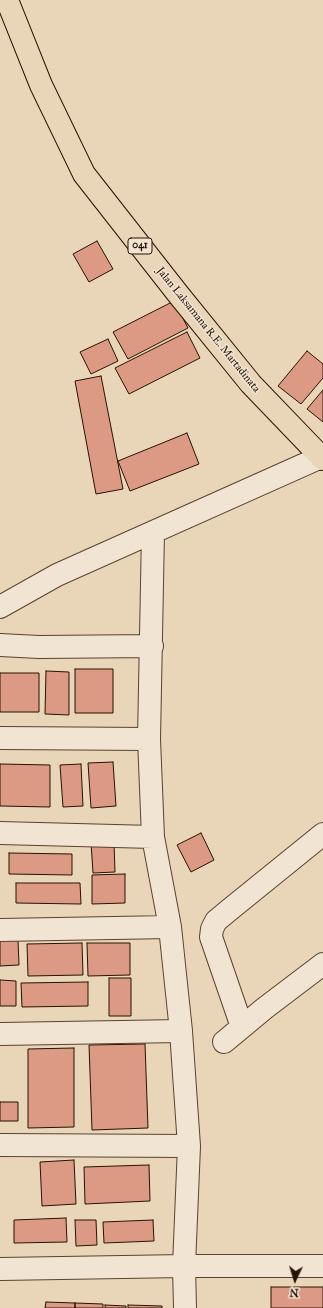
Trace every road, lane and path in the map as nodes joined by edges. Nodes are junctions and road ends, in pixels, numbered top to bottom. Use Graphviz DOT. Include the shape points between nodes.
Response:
graph roads {
  1 [pos="7,0"];
  2 [pos="322,458"];
  3 [pos="153,532"];
  4 [pos="0,607"];
  5 [pos="0,645"];
  6 [pos="152,646"];
  7 [pos="0,738"];
  8 [pos="150,739"];
  9 [pos="0,833"];
  10 [pos="323,834"];
  11 [pos="154,838"];
  12 [pos="170,927"];
  13 [pos="0,930"];
  14 [pos="322,968"];
  15 [pos="242,1027"];
  16 [pos="181,1031"];
  17 [pos="0,1034"];
  18 [pos="224,1042"];
  19 [pos="0,1145"];
  20 [pos="189,1146"];
  21 [pos="184,1266"];
  22 [pos="323,1266"];
  23 [pos="0,1269"];
  24 [pos="185,1308"];
  1 -- 2 [label="main road, Jalan Laksamana R.E. Martadinata / 041" via="41,85 84,174 251,384"];
  2 -- 3 [label="street"];
  3 -- 4 [label="street" via="57,575"];
  3 -- 6 [label="street"];
  5 -- 6 [label="street"];
  6 -- 8 [label="street"];
  7 -- 8 [label="street"];
  8 -- 11 [label="street"];
  9 -- 11 [label="street"];
  10 -- 15 [label="street" via="237,902 216,921 212,929 211,936"];
  11 -- 12 [label="street"];
  12 -- 13 [label="street"];
  12 -- 16 [label="street"];
  14 -- 15 [label="street"];
  15 -- 18 [label="street"];
  16 -- 17 [label="street"];
  16 -- 20 [label="street"];
  19 -- 20 [label="street"];
  20 -- 21 [label="street"];
  21 -- 22 [label="street"];
  21 -- 23 [label="street"];
  21 -- 24 [label="street"];
}
